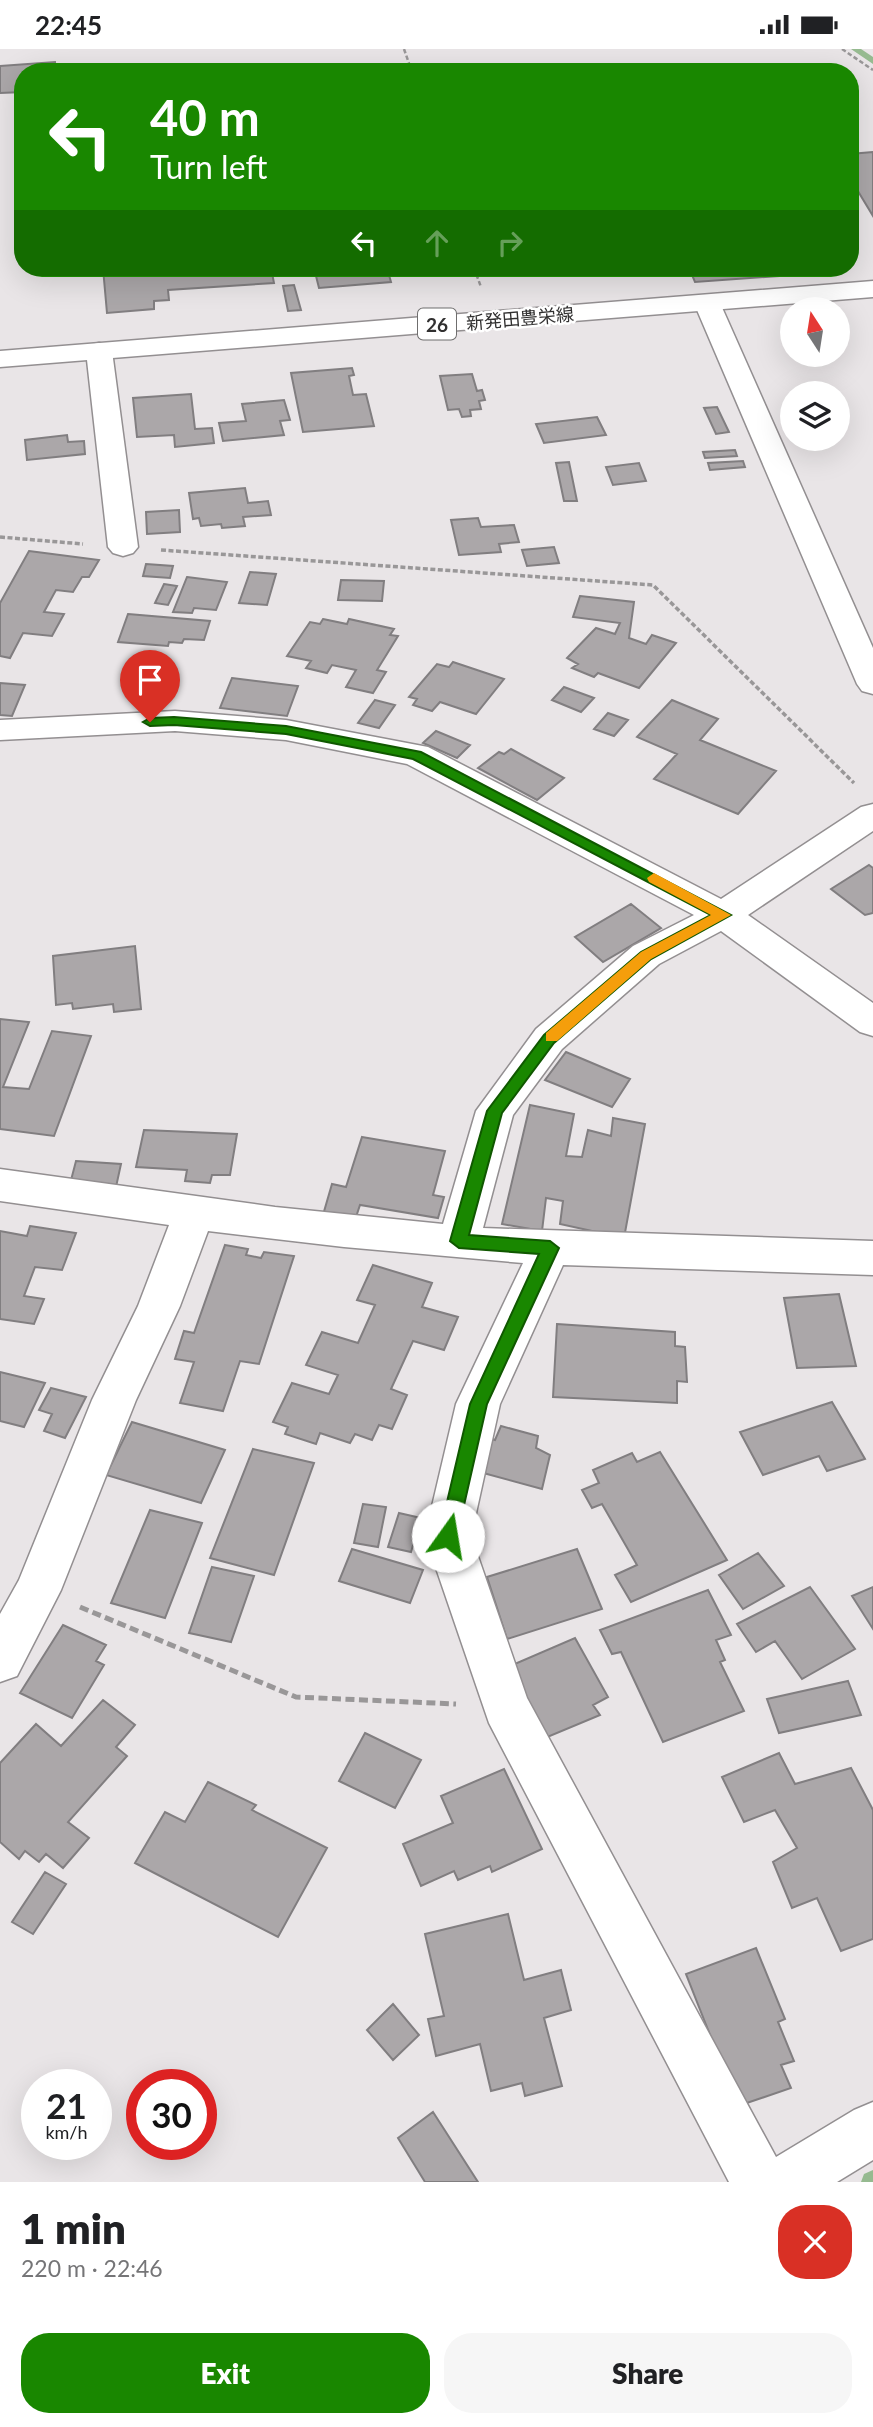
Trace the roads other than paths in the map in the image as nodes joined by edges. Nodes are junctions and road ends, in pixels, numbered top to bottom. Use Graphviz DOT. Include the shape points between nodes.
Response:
graph roads {
  1 [pos="873,289"];
  2 [pos="707,303"];
  3 [pos="99,351"];
  4 [pos="0,359"];
  5 [pos="124,547"];
  6 [pos="873,684"];
  7 [pos="0,730"];
  8 [pos="868,804"];
  9 [pos="723,915"];
  10 [pos="873,1022"];
  11 [pos="0,1185"];
  12 [pos="194,1213"];
  13 [pos="459,1241"];
  14 [pos="550,1248"];
  15 [pos="873,1258"];
  16 [pos="0,1660"];
  17 [pos="873,2129"];
  18 [pos="759,2182"];
  19 [pos="786,2182"];
  1 -- 2 [label="street, 新発田豊栄線 / 26"];
  2 -- 3 [label="street, 新発田豊栄線 / 26"];
  2 -- 6 [label="street"];
  3 -- 4 [label="street, 新発田豊栄線 / 26"];
  3 -- 5 [label="street"];
  7 -- 9 [label="street" via="174,721 286,730 416,755"];
  8 -- 9 [label="street"];
  9 -- 10 [label="street"];
  9 -- 13 [label="street" via="646,955 549,1039 495,1111"];
  11 -- 12 [label="street"];
  12 -- 13 [label="street"];
  12 -- 16 [label="street" via="38,1590"];
  13 -- 14 [label="street"];
  14 -- 15 [label="street"];
  14 -- 18 [label="street" via="478,1404 448,1536 506,1707"];
  17 -- 19 [label="street"];
}
